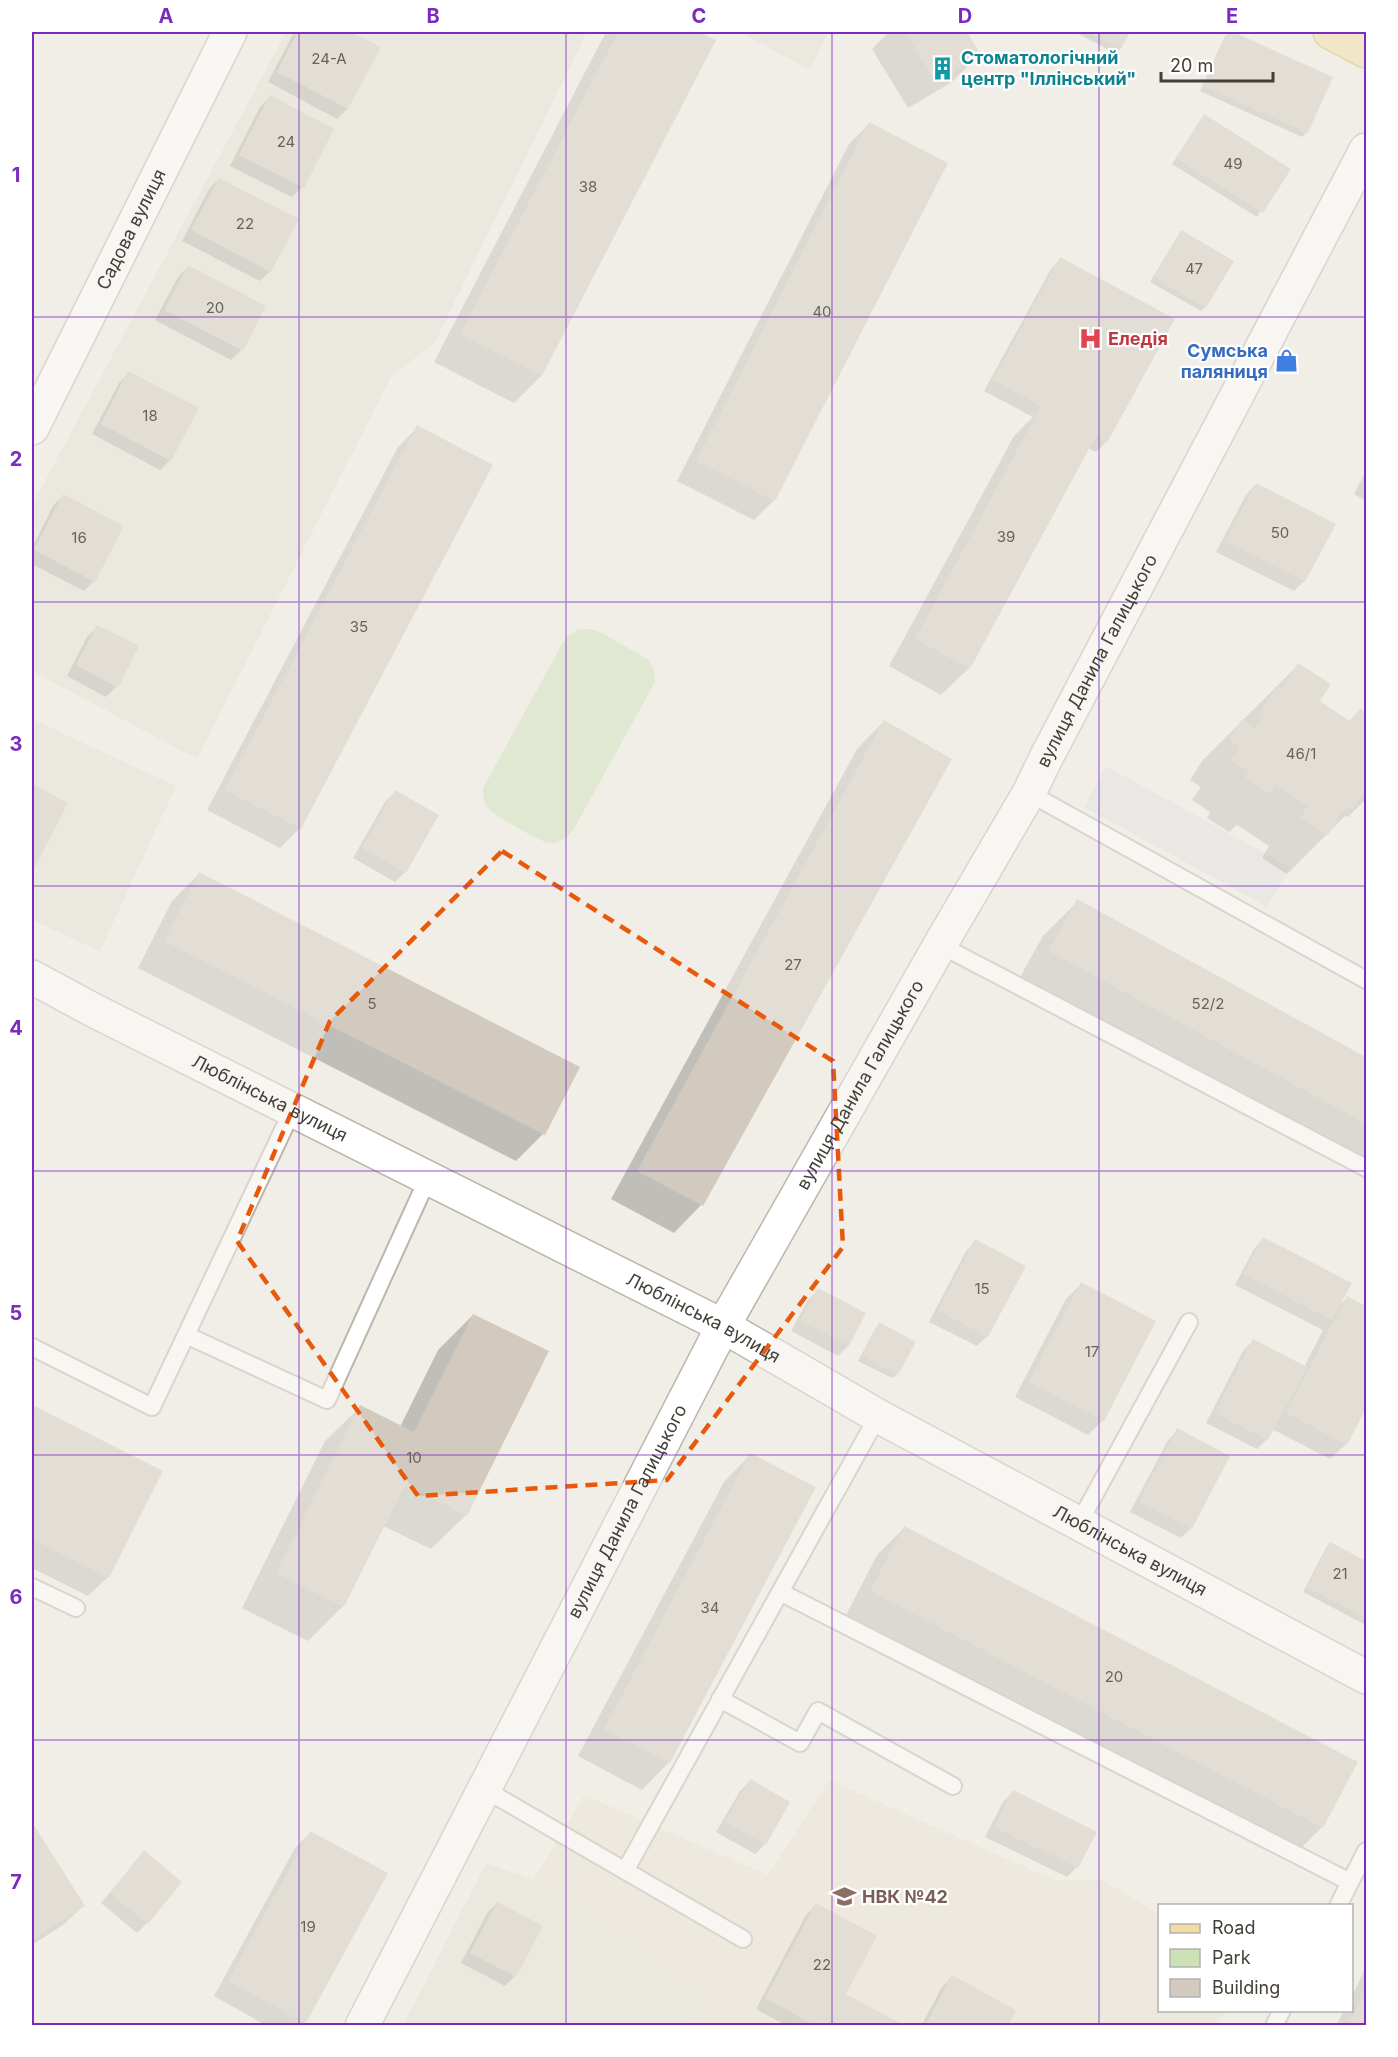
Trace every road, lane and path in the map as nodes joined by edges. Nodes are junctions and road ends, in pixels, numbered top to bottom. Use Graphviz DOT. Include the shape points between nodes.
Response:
graph roads {
  1 [pos="230,32"];
  2 [pos="1330,32"];
  3 [pos="1366,51"];
  4 [pos="1366,150"];
  5 [pos="32,428"];
  6 [pos="1029,793"];
  7 [pos="940,945"];
  8 [pos="32,977"];
  9 [pos="1366,980"];
  10 [pos="292,1110"];
  11 [pos="1366,1168"];
  12 [pos="428,1178"];
  13 [pos="1188,1322"];
  14 [pos="723,1326"];
  15 [pos="186,1335"];
  16 [pos="32,1347"];
  17 [pos="878,1416"];
  18 [pos="1079,1523"];
  19 [pos="32,1587"];
  20 [pos="780,1592"];
  21 [pos="76,1608"];
  22 [pos="1366,1677"];
  23 [pos="720,1699"];
  24 [pos="952,1786"];
  25 [pos="484,1789"];
  26 [pos="1366,1851"];
  27 [pos="625,1871"];
  28 [pos="1350,1882"];
  29 [pos="1339,1904"];
  30 [pos="743,1939"];
  31 [pos="362,2025"];
  1 -- 5 [label="street, Садова вулиця"];
  2 -- 3 [label="main road"];
  4 -- 6 [label="street, вулиця Данила Галицького"];
  6 -- 7 [label="street, вулиця Данила Галицького"];
  6 -- 9 [label="lane"];
  7 -- 11 [label="lane"];
  7 -- 14 [label="street, вулиця Данила Галицького"];
  8 -- 10 [label="street, Люблінська вулиця"];
  10 -- 12 [label="street, Люблінська вулиця"];
  10 -- 15 [label="lane"];
  12 -- 14 [label="street, Люблінська вулиця"];
  12 -- 15 [label="lane" via="327,1400"];
  13 -- 18 [label="lane"];
  14 -- 17 [label="street, Люблінська вулиця"];
  14 -- 25 [label="street, вулиця Данила Галицького"];
  15 -- 16 [label="lane" via="152,1407"];
  17 -- 18 [label="street, Люблінська вулиця"];
  17 -- 20 [label="lane"];
  18 -- 22 [label="street, Люблінська вулиця"];
  19 -- 21 [label="lane"];
  20 -- 23 [label="lane"];
  20 -- 28 [label="lane"];
  23 -- 24 [label="lane" via="800,1743 818,1711"];
  23 -- 27 [label="lane"];
  25 -- 27 [label="lane"];
  25 -- 31 [label="street, вулиця Данила Галицького"];
  26 -- 28 [label="lane"];
  27 -- 30 [label="lane"];
  28 -- 29 [label="lane"];
}
